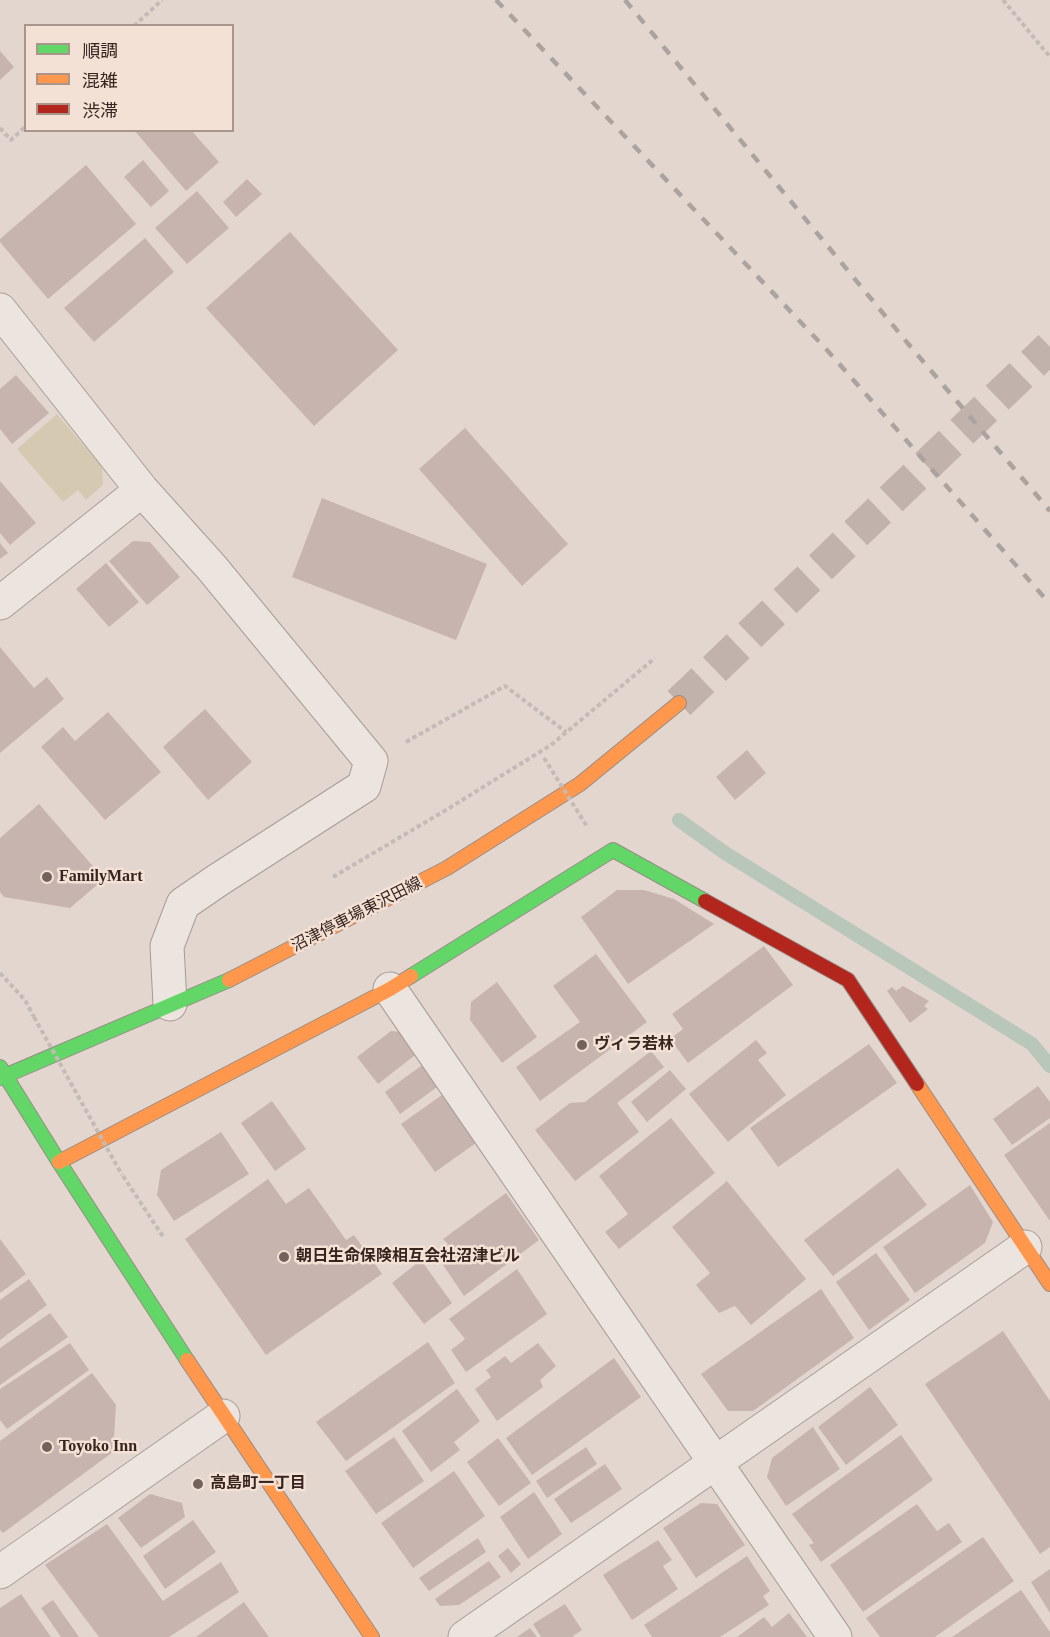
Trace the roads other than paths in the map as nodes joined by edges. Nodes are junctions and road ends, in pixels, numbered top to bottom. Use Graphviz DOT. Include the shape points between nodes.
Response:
graph roads {
  1 [pos="0,310"];
  2 [pos="142,490"];
  3 [pos="0,603"];
  4 [pos="679,703"];
  5 [pos="390,989"];
  6 [pos="170,1005"];
  7 [pos="2,1073"];
  8 [pos="58,1162"];
  9 [pos="1025,1247"];
  10 [pos="1050,1284"];
  11 [pos="223,1416"];
  12 [pos="715,1463"];
  13 [pos="0,1572"];
  14 [pos="372,1637"];
  15 [pos="465,1637"];
  16 [pos="835,1637"];
  1 -- 2 [label="street"];
  2 -- 3 [label="street"];
  2 -- 6 [label="street" via="212,568 371,761 364,786 183,904 167,946"];
  4 -- 6 [label="street, 沼津停車場東沢田線" via="580,784 447,868 241,975"];
  5 -- 8 [label="street"];
  5 -- 9 [label="street" via="613,850 848,980"];
  5 -- 12 [label="street"];
  6 -- 7 [label="street, 沼津停車場東沢田線"];
  7 -- 8 [label="street"];
  8 -- 11 [label="street"];
  9 -- 10 [label="street"];
  9 -- 12 [label="street"];
  11 -- 13 [label="street"];
  11 -- 14 [label="street"];
  12 -- 15 [label="street"];
  12 -- 16 [label="street"];
}
